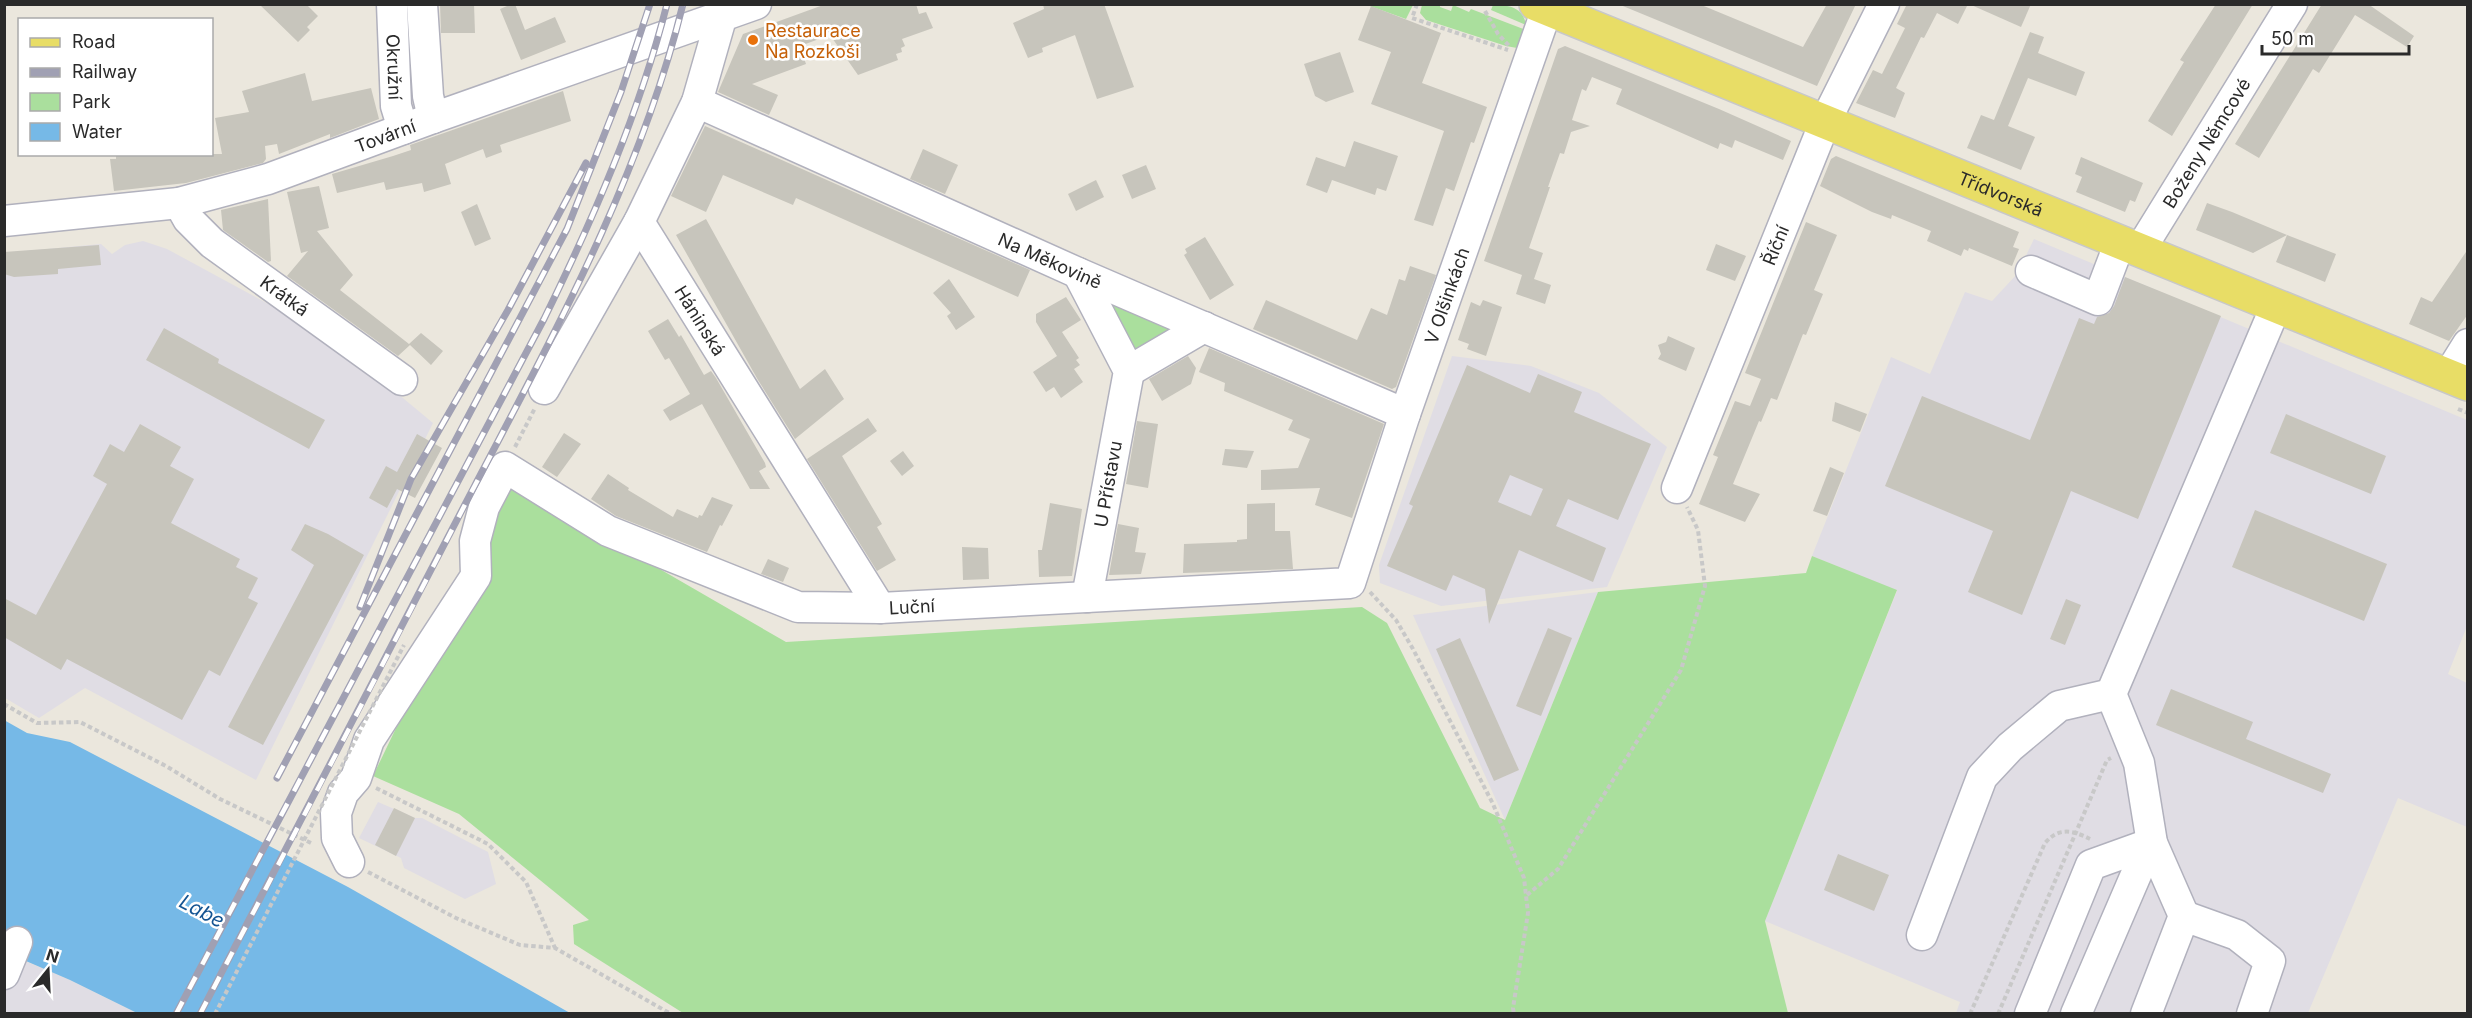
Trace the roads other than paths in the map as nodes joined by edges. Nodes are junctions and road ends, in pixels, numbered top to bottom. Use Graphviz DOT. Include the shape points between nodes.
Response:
graph roads {
  1 [pos="392,4"];
  2 [pos="423,4"];
  3 [pos="756,4"];
  4 [pos="1884,4"];
  5 [pos="2292,4"];
  6 [pos="1541,7"];
  7 [pos="723,15"];
  8 [pos="697,102"];
  9 [pos="433,118"];
  10 [pos="1825,122"];
  11 [pos="403,129"];
  12 [pos="179,202"];
  13 [pos="4,221"];
  14 [pos="639,222"];
  15 [pos="2130,246"];
  16 [pos="2031,271"];
  17 [pos="1078,273"];
  18 [pos="2276,306"];
  19 [pos="1204,327"];
  20 [pos="2468,344"];
  21 [pos="1129,371"];
  22 [pos="402,380"];
  23 [pos="2458,380"];
  24 [pos="544,389"];
  25 [pos="1405,414"];
  26 [pos="1677,488"];
  27 [pos="1350,583"];
  28 [pos="1087,597"];
  29 [pos="879,608"];
  30 [pos="2111,694"];
  31 [pos="2152,843"];
  32 [pos="349,862"];
  33 [pos="2184,916"];
  34 [pos="1922,935"];
  35 [pos="17,942"];
  36 [pos="4,974"];
  37 [pos="2030,1014"];
  38 [pos="2076,1014"];
  39 [pos="2146,1014"];
  40 [pos="2252,1014"];
  1 -- 11 [label="street, Okružní" via="396,106"];
  2 -- 9 [label="street, Okružní" via="428,96"];
  3 -- 7 [label="street, Tovární"];
  4 -- 10 [label="street, Říční"];
  5 -- 15 [label="street, Boženy Němcové"];
  6 -- 10 [label="main road, Třídvorská"];
  6 -- 25 [label="street, V Olšinkách"];
  7 -- 8 [label="street"];
  7 -- 9 [label="street, Tovární"];
  8 -- 14 [label="street"];
  8 -- 17 [label="street, Na Měkovině"];
  9 -- 11 [label="street, Tovární"];
  10 -- 15 [label="main road, Třídvorská"];
  10 -- 26 [label="street, Říční"];
  11 -- 12 [label="street, Tovární" via="268,179"];
  12 -- 13 [label="street, Tovární"];
  12 -- 22 [label="street, Krátká" via="188,219 212,243"];
  14 -- 24 [label="street"];
  14 -- 29 [label="street, Háninská"];
  15 -- 16 [label="street, Boženy Němcové" via="2098,300"];
  15 -- 18 [label="main road, Třídvorská"];
  17 -- 19 [label="street, Na Měkovině"];
  17 -- 21 [label="street"];
  18 -- 23 [label="main road, Třídvorská"];
  18 -- 30 [label="street"];
  19 -- 21 [label="street"];
  19 -- 25 [label="street, Na Měkovině"];
  20 -- 23 [label="street"];
  21 -- 28 [label="street, U Přístavu"];
  25 -- 27 [label="street, V Olšinkách"];
  27 -- 28 [label="street, Luční"];
  28 -- 29 [label="street, Luční"];
  29 -- 32 [label="street, Luční" via="798,608 608,531 505,467 484,507 476,541 476,576 369,740 356,778 343,794 336,813 337,838"];
  30 -- 31 [label="street" via="2139,763"];
  30 -- 34 [label="street" via="2059,706 2010,747 1982,777"];
  31 -- 33 [label="street"];
  31 -- 37 [label="street" via="2091,865"];
  31 -- 38 [label="street"];
  33 -- 39 [label="street"];
  33 -- 40 [label="street" via="2237,935 2270,961"];
  35 -- 36 [label="street"];
}
